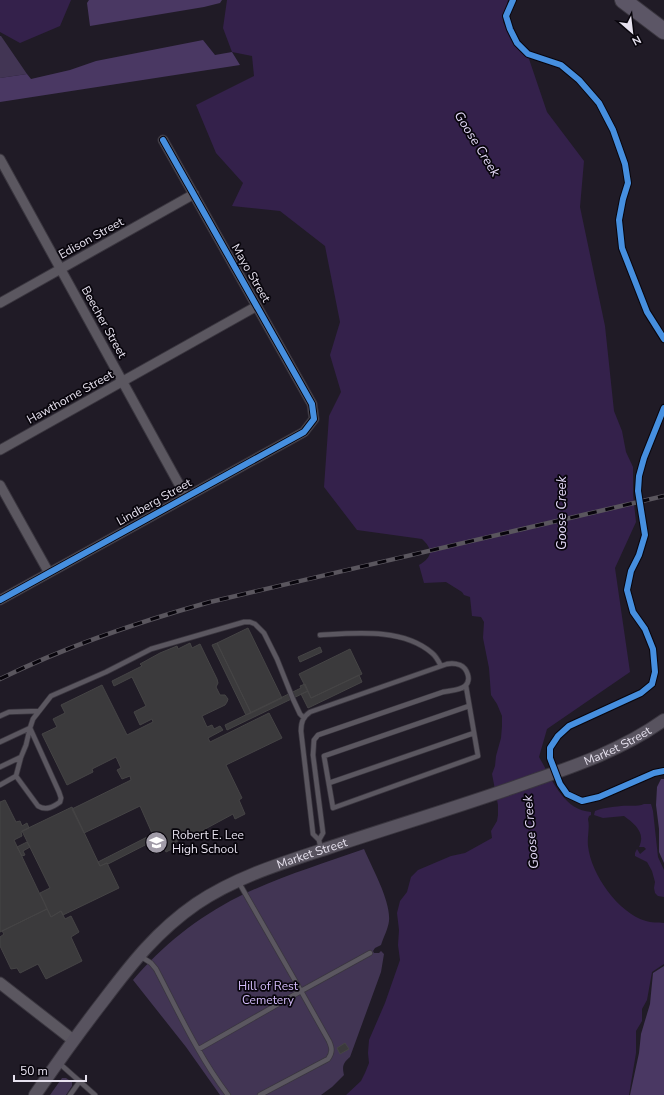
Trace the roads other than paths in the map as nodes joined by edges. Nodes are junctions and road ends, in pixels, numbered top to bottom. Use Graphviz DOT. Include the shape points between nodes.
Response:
graph roads {
  1 [pos="623,0"];
  2 [pos="664,31"];
  3 [pos="163,140"];
  4 [pos="0,159"];
  5 [pos="194,194"];
  6 [pos="60,269"];
  7 [pos="0,303"];
  8 [pos="257,306"];
  9 [pos="123,382"];
  10 [pos="314,419"];
  11 [pos="0,450"];
  12 [pos="0,486"];
  13 [pos="186,497"];
  14 [pos="49,573"];
  15 [pos="0,600"];
  16 [pos="320,635"];
  17 [pos="441,666"];
  18 [pos="466,686"];
  19 [pos="469,706"];
  20 [pos="39,712"];
  21 [pos="0,716"];
  22 [pos="304,718"];
  23 [pos="664,720"];
  24 [pos="30,728"];
  25 [pos="474,733"];
  26 [pos="0,742"];
  27 [pos="313,754"];
  28 [pos="324,756"];
  29 [pos="21,757"];
  30 [pos="0,767"];
  31 [pos="16,776"];
  32 [pos="329,783"];
  33 [pos="0,785"];
  34 [pos="320,845"];
  35 [pos="238,881"];
  36 [pos="370,953"];
  37 [pos="139,955"];
  38 [pos="0,984"];
  39 [pos="301,991"];
  40 [pos="73,1040"];
  41 [pos="199,1049"];
  42 [pos="58,1062"];
  43 [pos="80,1081"];
  44 [pos="35,1095"];
  45 [pos="70,1095"];
  46 [pos="96,1095"];
  47 [pos="228,1095"];
  48 [pos="260,1095"];
  1 -- 2 [label="highway"];
  3 -- 5 [label="street, Mayo Street"];
  4 -- 6 [label="street, Beecher Street"];
  5 -- 6 [label="street, Edison Street"];
  5 -- 8 [label="street, Mayo Street"];
  6 -- 7 [label="street, Edison Street"];
  6 -- 9 [label="street, Beecher Street"];
  8 -- 9 [label="street, Hawthorne Street"];
  8 -- 10 [label="street, Mayo Street" via="312,404"];
  9 -- 11 [label="street, Hawthorne Street"];
  9 -- 13 [label="street, Beecher Street"];
  10 -- 13 [label="street, Lindberg Street" via="304,432"];
  12 -- 14 [label="street"];
  13 -- 14 [label="street, Lindberg Street"];
  14 -- 15 [label="street, Lindberg Street"];
  16 -- 17 [label="lane" via="362,632 400,637 421,645 434,654"];
  17 -- 18 [label="lane" via="453,663 464,668 468,675"];
  17 -- 22 [label="lane" via="310,712"];
  18 -- 19 [label="lane"];
  18 -- 27 [label="lane" via="318,735 314,740"];
  19 -- 25 [label="lane"];
  19 -- 28 [label="lane"];
  20 -- 21 [label="lane" via="10,712"];
  20 -- 22 [label="lane" via="51,696 151,649 234,624 250,622 260,628 268,640 293,699"];
  20 -- 24 [label="lane" via="33,718"];
  22 -- 34 [label="lane" via="301,724 313,834"];
  23 -- 34 [label="main road, Market Street" via="604,755 574,766 470,803"];
  24 -- 26 [label="lane"];
  24 -- 29 [label="lane"];
  24 -- 31 [label="lane" via="59,792 60,802 42,809"];
  25 -- 32 [label="lane"];
  25 -- 32 [label="lane" via="478,756 333,808"];
  27 -- 28 [label="lane"];
  27 -- 34 [label="lane" via="323,833"];
  28 -- 32 [label="lane"];
  29 -- 30 [label="lane"];
  29 -- 31 [label="lane"];
  31 -- 33 [label="lane"];
  34 -- 35 [label="main road, Market Street"];
  35 -- 37 [label="main road, Market Street" via="196,904 160,931"];
  35 -- 39 [label="lane"];
  36 -- 39 [label="lane"];
  37 -- 40 [label="main road, Market Street"];
  37 -- 41 [label="lane" via="156,969"];
  38 -- 40 [label="street"];
  39 -- 41 [label="lane"];
  39 -- 48 [label="lane" via="329,1041 332,1054 328,1059"];
  40 -- 42 [label="main road, Market Street"];
  41 -- 47 [label="lane"];
  42 -- 43 [label="lane"];
  42 -- 44 [label="main road, Market Street"];
  43 -- 45 [label="lane"];
  43 -- 46 [label="lane"];
}
